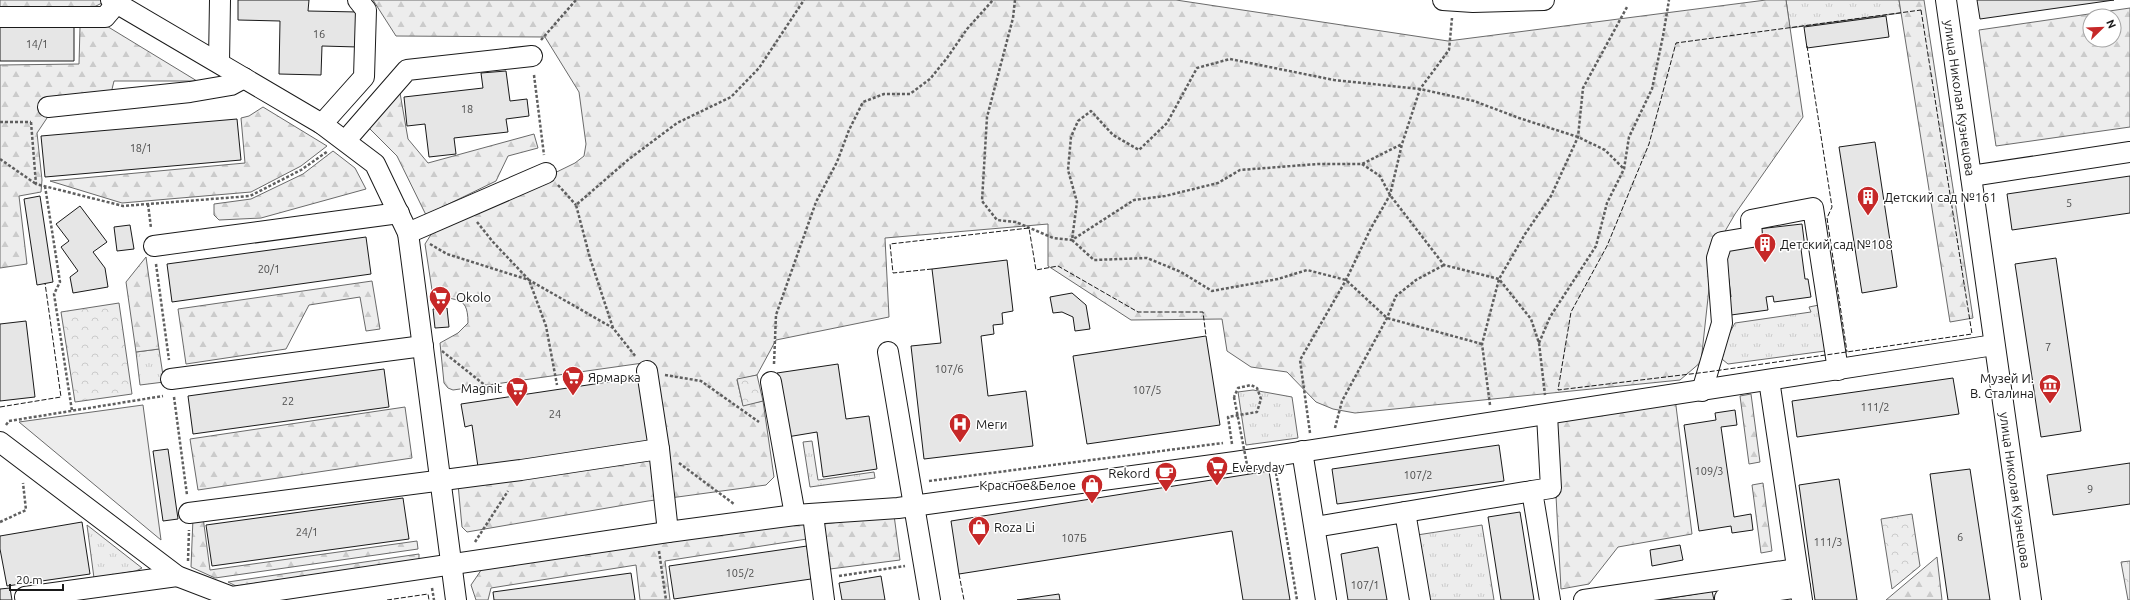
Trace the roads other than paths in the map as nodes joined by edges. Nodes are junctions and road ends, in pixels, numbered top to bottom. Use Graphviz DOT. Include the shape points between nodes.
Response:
graph roads {
  1 [pos="220,0"];
  2 [pos="358,0"];
  3 [pos="1544,0"];
  4 [pos="1946,0"];
  5 [pos="114,2"];
  6 [pos="1448,9"];
  7 [pos="0,17"];
  8 [pos="532,56"];
  9 [pos="219,62"];
  10 [pos="244,78"];
  11 [pos="48,107"];
  12 [pos="322,124"];
  13 [pos="346,140"];
  14 [pos="2130,152"];
  15 [pos="546,173"];
  16 [pos="1971,176"];
  17 [pos="399,213"];
  18 [pos="408,233"];
  19 [pos="154,246"];
  20 [pos="422,340"];
  21 [pos="1994,345"];
  22 [pos="888,352"];
  23 [pos="1838,370"];
  24 [pos="654,373"];
  25 [pos="1769,380"];
  26 [pos="771,382"];
  27 [pos="169,387"];
  28 [pos="1702,391"];
  29 [pos="1547,415"];
  30 [pos="2,434"];
  31 [pos="659,449"];
  32 [pos="1314,449"];
  33 [pos="440,480"];
  34 [pos="1532,491"];
  35 [pos="914,505"];
  36 [pos="1405,512"];
  37 [pos="189,513"];
  38 [pos="804,515"];
  39 [pos="1315,527"];
  40 [pos="663,533"];
  41 [pos="451,564"];
  42 [pos="177,576"];
  43 [pos="1800,585"];
  44 [pos="1725,598"];
  45 [pos="26,600"];
  46 [pos="456,600"];
  47 [pos="824,600"];
  48 [pos="930,600"];
  49 [pos="1326,600"];
  50 [pos="1420,600"];
  51 [pos="1550,600"];
  52 [pos="1584,600"];
  53 [pos="2031,600"];
  1 -- 9 [label="street"];
  2 -- 12 [label="street" via="366,10 364,77"];
  3 -- 6 [label="street" via="1473,2"];
  4 -- 16 [label="street, улица Николая Кузнецова"];
  5 -- 7 [label="street" via="105,17"];
  5 -- 9 [label="street"];
  8 -- 13 [label="street" via="407,70"];
  9 -- 10 [label="street"];
  10 -- 11 [label="street" via="231,86"];
  10 -- 12 [label="street"];
  12 -- 13 [label="street"];
  13 -- 17 [label="street" via="375,164"];
  14 -- 16 [label="street"];
  15 -- 18 [label="street"];
  16 -- 21 [label="street, улица Николая Кузнецова"];
  17 -- 18 [label="street"];
  17 -- 19 [label="street"];
  18 -- 20 [label="street"];
  20 -- 27 [label="street"];
  20 -- 33 [label="street"];
  21 -- 23 [label="street"];
  21 -- 53 [label="street, улица Николая Кузнецова"];
  22 -- 35 [label="street"];
  23 -- 25 [label="street"];
  23 -- 28 [label="street" via="1812,208 1751,220 1752,237 1722,242 1718,258 1722,323"];
  24 -- 31 [label="street"];
  25 -- 28 [label="street"];
  25 -- 43 [label="street"];
  26 -- 38 [label="street" via="781,437"];
  28 -- 29 [label="street"];
  29 -- 32 [label="street"];
  29 -- 34 [label="street" via="1551,488"];
  30 -- 42 [label="street" via="29,462"];
  31 -- 33 [label="street"];
  31 -- 40 [label="street"];
  32 -- 35 [label="street" via="1242,468"];
  32 -- 39 [label="street"];
  33 -- 37 [label="street"];
  33 -- 41 [label="street"];
  34 -- 36 [label="street"];
  34 -- 51 [label="street"];
  35 -- 38 [label="street"];
  35 -- 48 [label="street"];
  36 -- 39 [label="street"];
  36 -- 50 [label="street"];
  38 -- 40 [label="street"];
  38 -- 47 [label="street"];
  39 -- 49 [label="street"];
  40 -- 41 [label="street"];
  41 -- 42 [label="street" via="232,597"];
  41 -- 46 [label="street"];
  42 -- 45 [label="street" via="25,597"];
  43 -- 44 [label="street"];
  43 -- 52 [label="street"];
}
